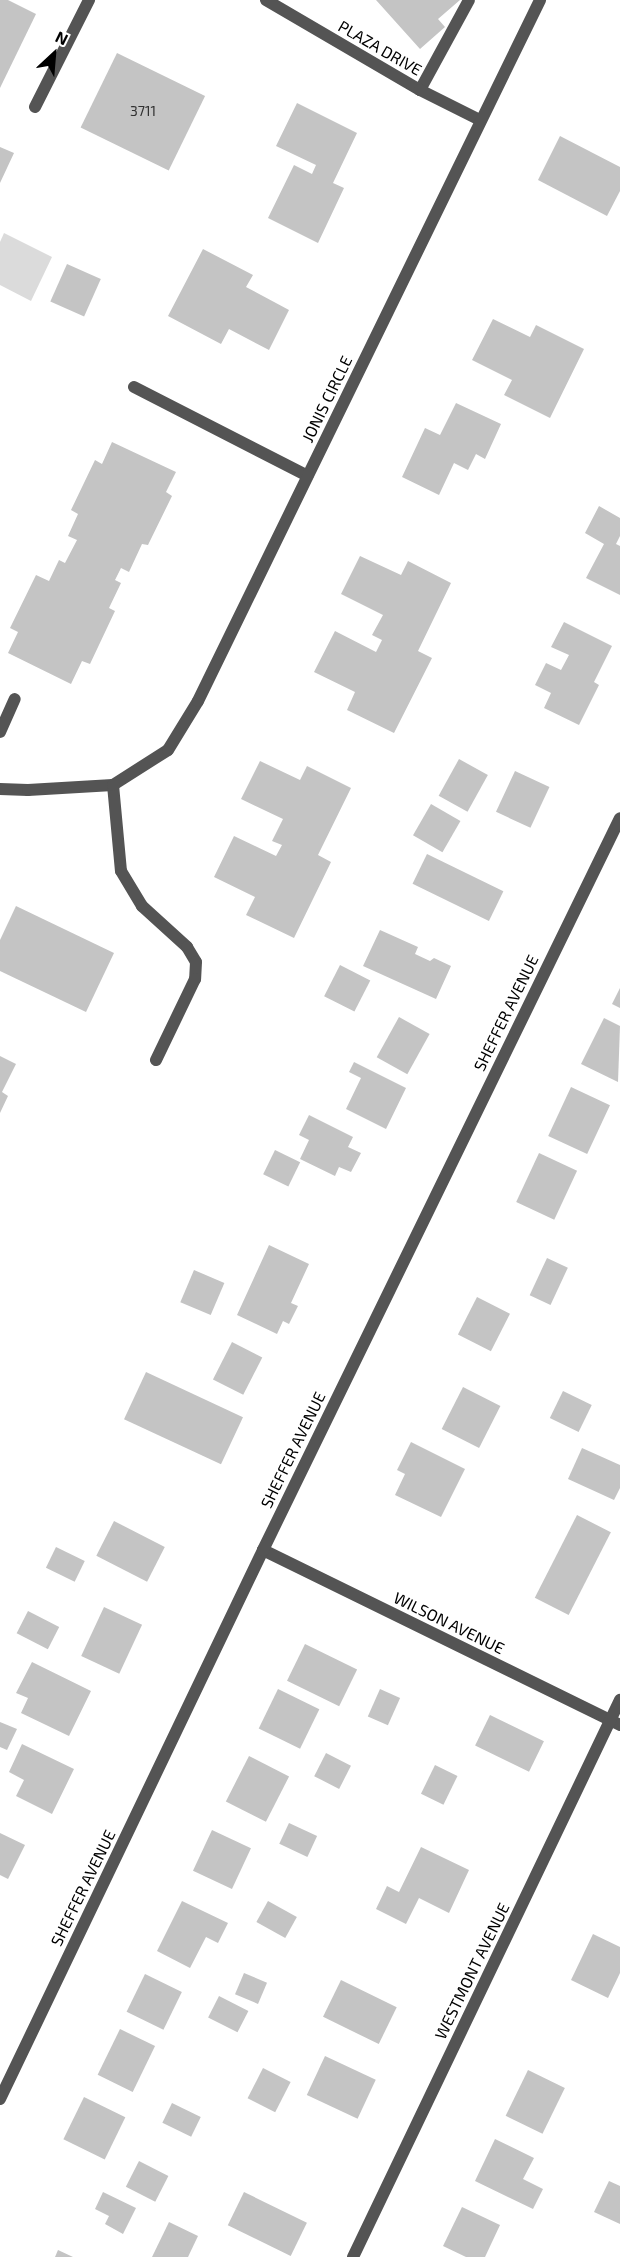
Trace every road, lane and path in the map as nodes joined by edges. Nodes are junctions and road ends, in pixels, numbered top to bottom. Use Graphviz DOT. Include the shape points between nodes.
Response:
graph roads {
  1 [pos="89,0"];
  2 [pos="266,0"];
  3 [pos="469,0"];
  4 [pos="540,0"];
  5 [pos="420,90"];
  6 [pos="35,107"];
  7 [pos="480,120"];
  8 [pos="134,387"];
  9 [pos="308,476"];
  10 [pos="15,699"];
  11 [pos="0,732"];
  12 [pos="113,785"];
  13 [pos="0,789"];
  14 [pos="620,818"];
  15 [pos="156,1060"];
  16 [pos="263,1550"];
  17 [pos="620,1700"];
  18 [pos="615,1723"];
  19 [pos="0,2099"];
  20 [pos="353,2257"];
  1 -- 6 [label="street"];
  2 -- 5 [label="street, PLAZA DRIVE"];
  3 -- 5 [label="street"];
  4 -- 7 [label="street, JONIS CIRCLE"];
  5 -- 7 [label="street, PLAZA DRIVE"];
  7 -- 9 [label="street, JONIS CIRCLE"];
  8 -- 9 [label="street"];
  9 -- 12 [label="street, JONIS CIRCLE" via="198,702 168,750"];
  10 -- 11 [label="street"];
  12 -- 13 [label="street"];
  12 -- 15 [label="street" via="121,871 142,906 187,947 196,962 195,979"];
  14 -- 16 [label="street, SHEFFER AVENUE"];
  16 -- 18 [label="street, WILSON AVENUE"];
  16 -- 19 [label="street, SHEFFER AVENUE"];
  17 -- 18 [label="street, WESTMONT AVENUE"];
  18 -- 20 [label="street, WESTMONT AVENUE"];
}
